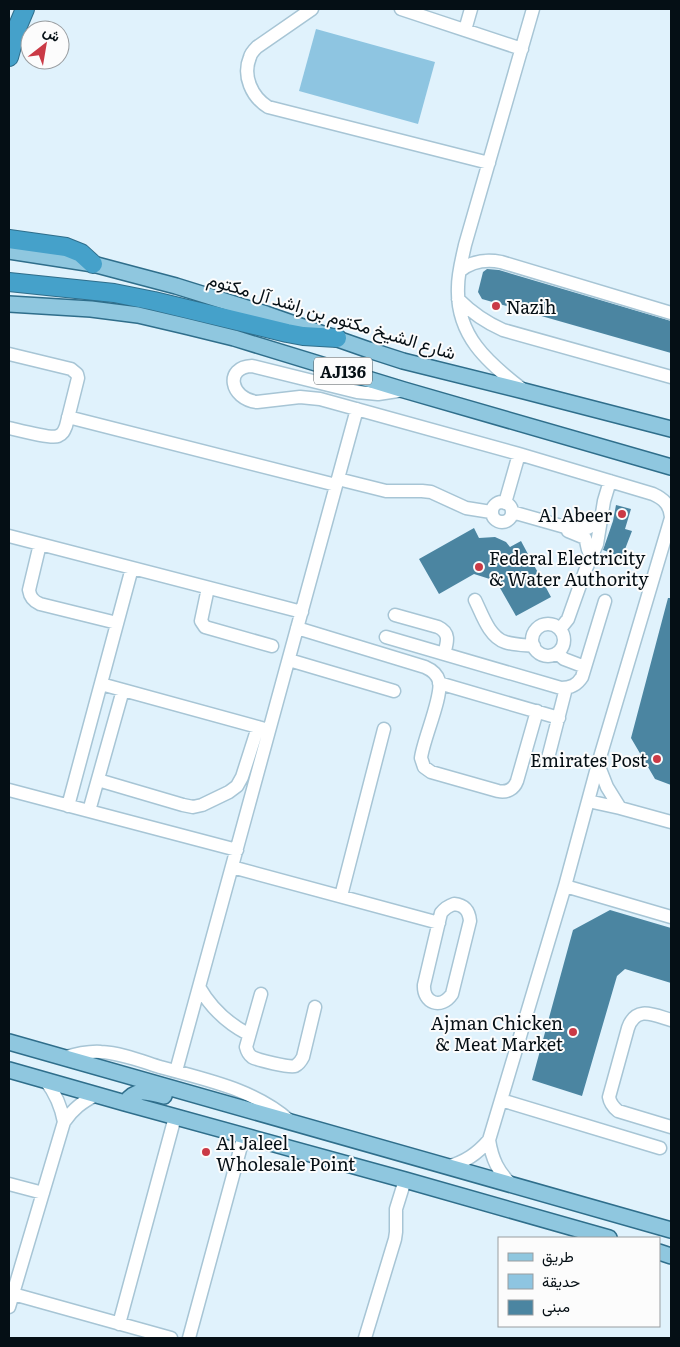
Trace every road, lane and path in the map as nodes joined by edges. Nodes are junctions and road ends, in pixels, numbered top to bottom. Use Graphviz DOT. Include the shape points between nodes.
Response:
graph roads {
  1 [pos="25,9"];
  2 [pos="312,9"];
  3 [pos="401,9"];
  4 [pos="471,9"];
  5 [pos="534,9"];
  6 [pos="465,30"];
  7 [pos="522,49"];
  8 [pos="9,57"];
  9 [pos="489,163"];
  10 [pos="9,238"];
  11 [pos="9,251"];
  12 [pos="93,264"];
  13 [pos="460,271"];
  14 [pos="9,282"];
  15 [pos="458,299"];
  16 [pos="9,304"];
  17 [pos="671,313"];
  18 [pos="337,338"];
  19 [pos="9,354"];
  20 [pos="671,377"];
  21 [pos="404,390"];
  22 [pos="524,391"];
  23 [pos="357,410"];
  24 [pos="68,417"];
  25 [pos="9,428"];
  26 [pos="671,430"];
  27 [pos="519,454"];
  28 [pos="671,467"];
  29 [pos="610,481"];
  30 [pos="337,482"];
  31 [pos="509,507"];
  32 [pos="491,512"];
  33 [pos="671,517"];
  34 [pos="601,520"];
  35 [pos="565,527"];
  36 [pos="9,536"];
  37 [pos="40,544"];
  38 [pos="592,556"];
  39 [pos="132,568"];
  40 [pos="208,588"];
  41 [pos="475,600"];
  42 [pos="605,602"];
  43 [pos="302,612"];
  44 [pos="395,615"];
  45 [pos="117,623"];
  46 [pos="297,628"];
  47 [pos="560,629"];
  48 [pos="386,637"];
  49 [pos="272,646"];
  50 [pos="534,646"];
  51 [pos="557,653"];
  52 [pos="444,654"];
  53 [pos="289,660"];
  54 [pos="586,667"];
  55 [pos="439,683"];
  56 [pos="101,684"];
  57 [pos="566,688"];
  58 [pos="123,690"];
  59 [pos="394,691"];
  60 [pos="537,711"];
  61 [pos="558,718"];
  62 [pos="264,729"];
  63 [pos="384,729"];
  64 [pos="547,762"];
  65 [pos="598,764"];
  66 [pos="98,780"];
  67 [pos="9,790"];
  68 [pos="588,801"];
  69 [pos="68,806"];
  70 [pos="620,808"];
  71 [pos="89,812"];
  72 [pos="671,822"];
  73 [pos="237,850"];
  74 [pos="232,867"];
  75 [pos="565,886"];
  76 [pos="341,896"];
  77 [pos="671,917"];
  78 [pos="438,923"];
  79 [pos="200,987"];
  80 [pos="261,994"];
  81 [pos="314,1007"];
  82 [pos="671,1020"];
  83 [pos="248,1034"];
  84 [pos="9,1042"];
  85 [pos="63,1058"];
  86 [pos="9,1070"];
  87 [pos="176,1071"];
  88 [pos="46,1081"];
  89 [pos="96,1095"];
  90 [pos="501,1100"];
  91 [pos="125,1103"];
  92 [pos="261,1114"];
  93 [pos="175,1117"];
  94 [pos="64,1122"];
  95 [pos="292,1123"];
  96 [pos="671,1127"];
  97 [pos="244,1135"];
  98 [pos="489,1140"];
  99 [pos="660,1148"];
  100 [pos="447,1167"];
  101 [pos="405,1180"];
  102 [pos="9,1184"];
  103 [pos="512,1185"];
  104 [pos="43,1194"];
  105 [pos="671,1222"];
  106 [pos="653,1225"];
  107 [pos="671,1230"];
  108 [pos="605,1237"];
  109 [pos="14,1273"];
  110 [pos="13,1294"];
  111 [pos="9,1307"];
  112 [pos="119,1324"];
  113 [pos="171,1338"];
  114 [pos="188,1338"];
  115 [pos="365,1338"];
  1 -- 8 [label="highway"];
  2 -- 9 [label="street" via="256,47 250,56 248,74 259,102 268,108"];
  3 -- 6 [label="street"];
  4 -- 6 [label="street"];
  5 -- 7 [label="street"];
  6 -- 7 [label="street"];
  7 -- 9 [label="street"];
  9 -- 13 [label="street"];
  10 -- 12 [label="highway" via="66,246"];
  11 -- 12 [label="main road, شارع الشيخ مكتوم بن راشد آل مكتوم / AJ136"];
  12 -- 18 [label="main road, شارع الشيخ مكتوم بن راشد آل مكتوم / AJ136" via="176,286"];
  13 -- 15 [label="street"];
  13 -- 17 [label="street" via="483,260 501,262"];
  14 -- 18 [label="highway" via="114,293 287,333"];
  15 -- 20 [label="street" via="484,320 503,330"];
  15 -- 22 [label="street" via="461,317 477,349"];
  16 -- 21 [label="main road, AJ136" via="138,315 234,338"];
  18 -- 22 [label="main road, شارع الشيخ مكتوم بن راشد آل مكتوم / AJ136" via="403,361"];
  19 -- 24 [label="street" via="74,371 78,382"];
  21 -- 23 [label="street" via="378,394 358,392 252,366 241,368 234,377 235,388 250,401 307,397"];
  21 -- 28 [label="main road, AJ136"];
  22 -- 26 [label="main road, شارع الشيخ مكتوم بن راشد آل مكتوم / AJ136"];
  23 -- 27 [label="street"];
  23 -- 30 [label="street"];
  24 -- 25 [label="street" via="64,430 55,437"];
  24 -- 30 [label="street"];
  27 -- 29 [label="street"];
  27 -- 31 [label="street"];
  29 -- 33 [label="street" via="659,496 668,505"];
  29 -- 34 [label="street"];
  30 -- 32 [label="street" via="386,491 426,491 466,508"];
  30 -- 43 [label="street"];
  31 -- 32 [label="street" via="498,503"];
  31 -- 32 [label="street" via="509,520 502,523 494,520"];
  31 -- 35 [label="street"];
  33 -- 65 [label="street"];
  34 -- 35 [label="street" via="588,528"];
  34 -- 38 [label="street"];
  35 -- 38 [label="street" via="585,538"];
  36 -- 37 [label="street"];
  37 -- 39 [label="street"];
  37 -- 45 [label="street" via="30,590 33,600"];
  38 -- 47 [label="street" via="568,619"];
  39 -- 40 [label="street"];
  39 -- 45 [label="street"];
  40 -- 43 [label="street"];
  40 -- 49 [label="street" via="201,620 205,627"];
  41 -- 50 [label="street" via="499,640"];
  42 -- 54 [label="street"];
  43 -- 46 [label="street"];
  44 -- 52 [label="street" via="445,631 448,637"];
  45 -- 56 [label="street"];
  46 -- 53 [label="street"];
  46 -- 55 [label="street" via="425,667 436,675"];
  47 -- 50 [label="street" via="550,624 540,627 533,635"];
  47 -- 51 [label="street" via="564,645"];
  48 -- 52 [label="street"];
  50 -- 51 [label="street" via="546,656"];
  51 -- 54 [label="street"];
  52 -- 57 [label="street"];
  53 -- 59 [label="street"];
  53 -- 62 [label="street"];
  54 -- 57 [label="street" via="580,681"];
  55 -- 60 [label="street"];
  55 -- 60 [label="street" via="421,758 424,767 431,772 502,792 510,790 516,784"];
  56 -- 58 [label="street"];
  56 -- 69 [label="street"];
  57 -- 61 [label="street"];
  58 -- 62 [label="street"];
  58 -- 66 [label="street"];
  60 -- 61 [label="street"];
  61 -- 64 [label="street"];
  62 -- 66 [label="street" via="240,782 202,805 183,806"];
  62 -- 73 [label="street"];
  63 -- 76 [label="street"];
  65 -- 68 [label="street"];
  65 -- 70 [label="street" via="606,787"];
  66 -- 71 [label="street"];
  67 -- 69 [label="street"];
  68 -- 70 [label="street"];
  68 -- 75 [label="street"];
  69 -- 71 [label="street"];
  70 -- 72 [label="street"];
  71 -- 73 [label="street"];
  73 -- 74 [label="street"];
  74 -- 76 [label="street"];
  74 -- 79 [label="street"];
  75 -- 77 [label="street"];
  75 -- 90 [label="street"];
  76 -- 78 [label="street"];
  78 -- 78 [label="street" via="424,991 430,1001 443,1003 452,994 470,916 464,907 454,904 444,909"];
  79 -- 83 [label="street" via="220,1015"];
  79 -- 87 [label="street"];
  80 -- 83 [label="street"];
  81 -- 83 [label="street" via="303,1057 296,1066 251,1056 246,1051"];
  82 -- 96 [label="street" via="644,1013 633,1018 609,1097 613,1108 618,1111"];
  84 -- 85 [label="main road"];
  85 -- 87 [label="street" via="101,1052"];
  85 -- 92 [label="main road"];
  86 -- 88 [label="main road"];
  87 -- 95 [label="street" via="247,1093"];
  88 -- 89 [label="main road"];
  88 -- 94 [label="street" via="58,1100"];
  89 -- 91 [label="main road"];
  89 -- 94 [label="street" via="78,1106"];
  90 -- 98 [label="street"];
  90 -- 99 [label="street"];
  91 -- 92 [label="main road" via="132,1096 145,1092 228,1113"];
  91 -- 93 [label="main road"];
  92 -- 95 [label="main road"];
  93 -- 97 [label="main road"];
  93 -- 112 [label="street"];
  94 -- 104 [label="street"];
  95 -- 100 [label="main road"];
  97 -- 101 [label="main road"];
  97 -- 114 [label="street"];
  98 -- 100 [label="street" via="470,1158"];
  98 -- 103 [label="street" via="492,1157 500,1173"];
  100 -- 103 [label="main road"];
  101 -- 108 [label="main road"];
  101 -- 115 [label="street" via="396,1209 395,1239"];
  102 -- 104 [label="street"];
  103 -- 106 [label="main road"];
  104 -- 109 [label="street"];
  105 -- 106 [label="street"];
  106 -- 107 [label="main road"];
  109 -- 110 [label="street"];
  110 -- 111 [label="street"];
  110 -- 112 [label="street"];
  112 -- 113 [label="street"];
}
